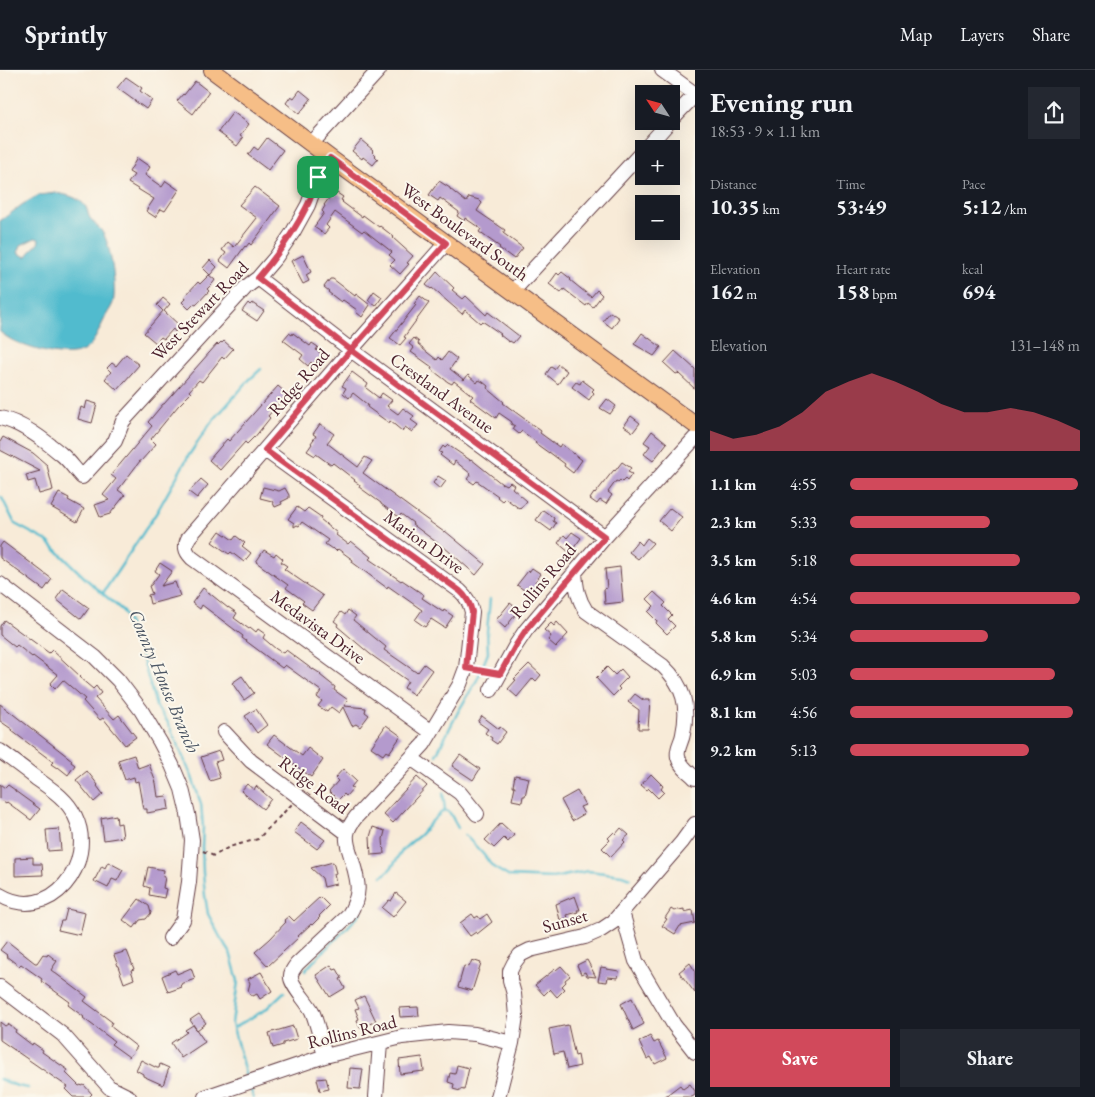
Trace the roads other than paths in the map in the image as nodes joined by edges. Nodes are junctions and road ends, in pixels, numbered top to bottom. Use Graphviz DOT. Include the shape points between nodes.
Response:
graph roads {
  1 [pos="212,70"];
  2 [pos="379,70"];
  3 [pos="662,70"];
  4 [pos="695,95"];
  5 [pos="680,111"];
  6 [pos="662,130"];
  7 [pos="653,140"];
  8 [pos="311,144"];
  9 [pos="330,158"];
  10 [pos="635,159"];
  11 [pos="446,243"];
  12 [pos="258,278"];
  13 [pos="513,291"];
  14 [pos="351,350"];
  15 [pos="0,418"];
  16 [pos="695,425"];
  17 [pos="695,438"];
  18 [pos="265,450"];
  19 [pos="605,537"];
  20 [pos="185,548"];
  21 [pos="575,572"];
  22 [pos="0,584"];
  23 [pos="491,690"];
  24 [pos="695,726"];
  25 [pos="224,732"];
  26 [pos="431,732"];
  27 [pos="683,736"];
  28 [pos="0,751"];
  29 [pos="411,758"];
  30 [pos="695,778"];
  31 [pos="477,814"];
  32 [pos="695,824"];
  33 [pos="347,833"];
  34 [pos="0,895"];
  35 [pos="622,912"];
  36 [pos="170,938"];
  37 [pos="0,987"];
  38 [pos="512,1042"];
  39 [pos="380,1043"];
  40 [pos="695,1052"];
  41 [pos="325,1056"];
  42 [pos="129,1097"];
  43 [pos="205,1097"];
  44 [pos="376,1097"];
  45 [pos="498,1097"];
  1 -- 8 [label="main road, West Boulevard South"];
  2 -- 8 [label="street"];
  3 -- 4 [label="street"];
  4 -- 5 [label="street"];
  6 -- 7 [label="street"];
  8 -- 9 [label="main road, West Boulevard South"];
  9 -- 11 [label="main road, West Boulevard South"];
  9 -- 12 [label="street, West Stewart Road" via="292,232"];
  10 -- 13 [label="street"];
  11 -- 13 [label="main road, West Boulevard South"];
  11 -- 14 [label="street, Ridge Road"];
  12 -- 14 [label="street, Crestland Avenue"];
  12 -- 15 [label="street, West Stewart Road" via="246,287 123,421 115,441 82,478 55,449 26,428"];
  13 -- 16 [label="main road, West Boulevard South"];
  14 -- 18 [label="street, Ridge Road"];
  14 -- 19 [label="street, Crestland Avenue"];
  17 -- 19 [label="street, Rollins Road"];
  18 -- 20 [label="street, Ridge Road" via="189,537"];
  18 -- 26 [label="street, Marion Drive" via="460,591 470,603 472,612 466,668"];
  19 -- 21 [label="street, Rollins Road"];
  20 -- 26 [label="street, Medavista Drive" via="192,558"];
  21 -- 23 [label="street, Rollins Road" via="526,630"];
  21 -- 27 [label="street" via="576,588 586,611 663,666 678,683 685,706"];
  22 -- 36 [label="street" via="95,657 118,680 141,710 172,765 182,788 192,846 183,920"];
  24 -- 27 [label="street"];
  25 -- 33 [label="street, Ridge Road" via="251,762"];
  26 -- 29 [label="street"];
  27 -- 30 [label="street" via="678,758"];
  28 -- 34 [label="street" via="59,795 76,817 81,834 78,866 60,890 31,903 14,902"];
  29 -- 31 [label="street" via="460,793"];
  29 -- 33 [label="street" via="356,817"];
  32 -- 35 [label="street, Sunset"];
  33 -- 41 [label="street, Ridge Road" via="358,882 354,906 348,916 297,964 291,978 313,1014"];
  35 -- 38 [label="street, Sunset" via="613,922 585,937 520,955 510,971 516,1016"];
  35 -- 40 [label="street" via="636,961"];
  37 -- 42 [label="street" via="63,1035 109,1087"];
  38 -- 39 [label="street, Rollins Road" via="448,1032"];
  38 -- 45 [label="street, Sunset"];
  39 -- 41 [label="street, Rollins Road"];
  39 -- 44 [label="street"];
  41 -- 43 [label="street, Rollins Road"];
}
